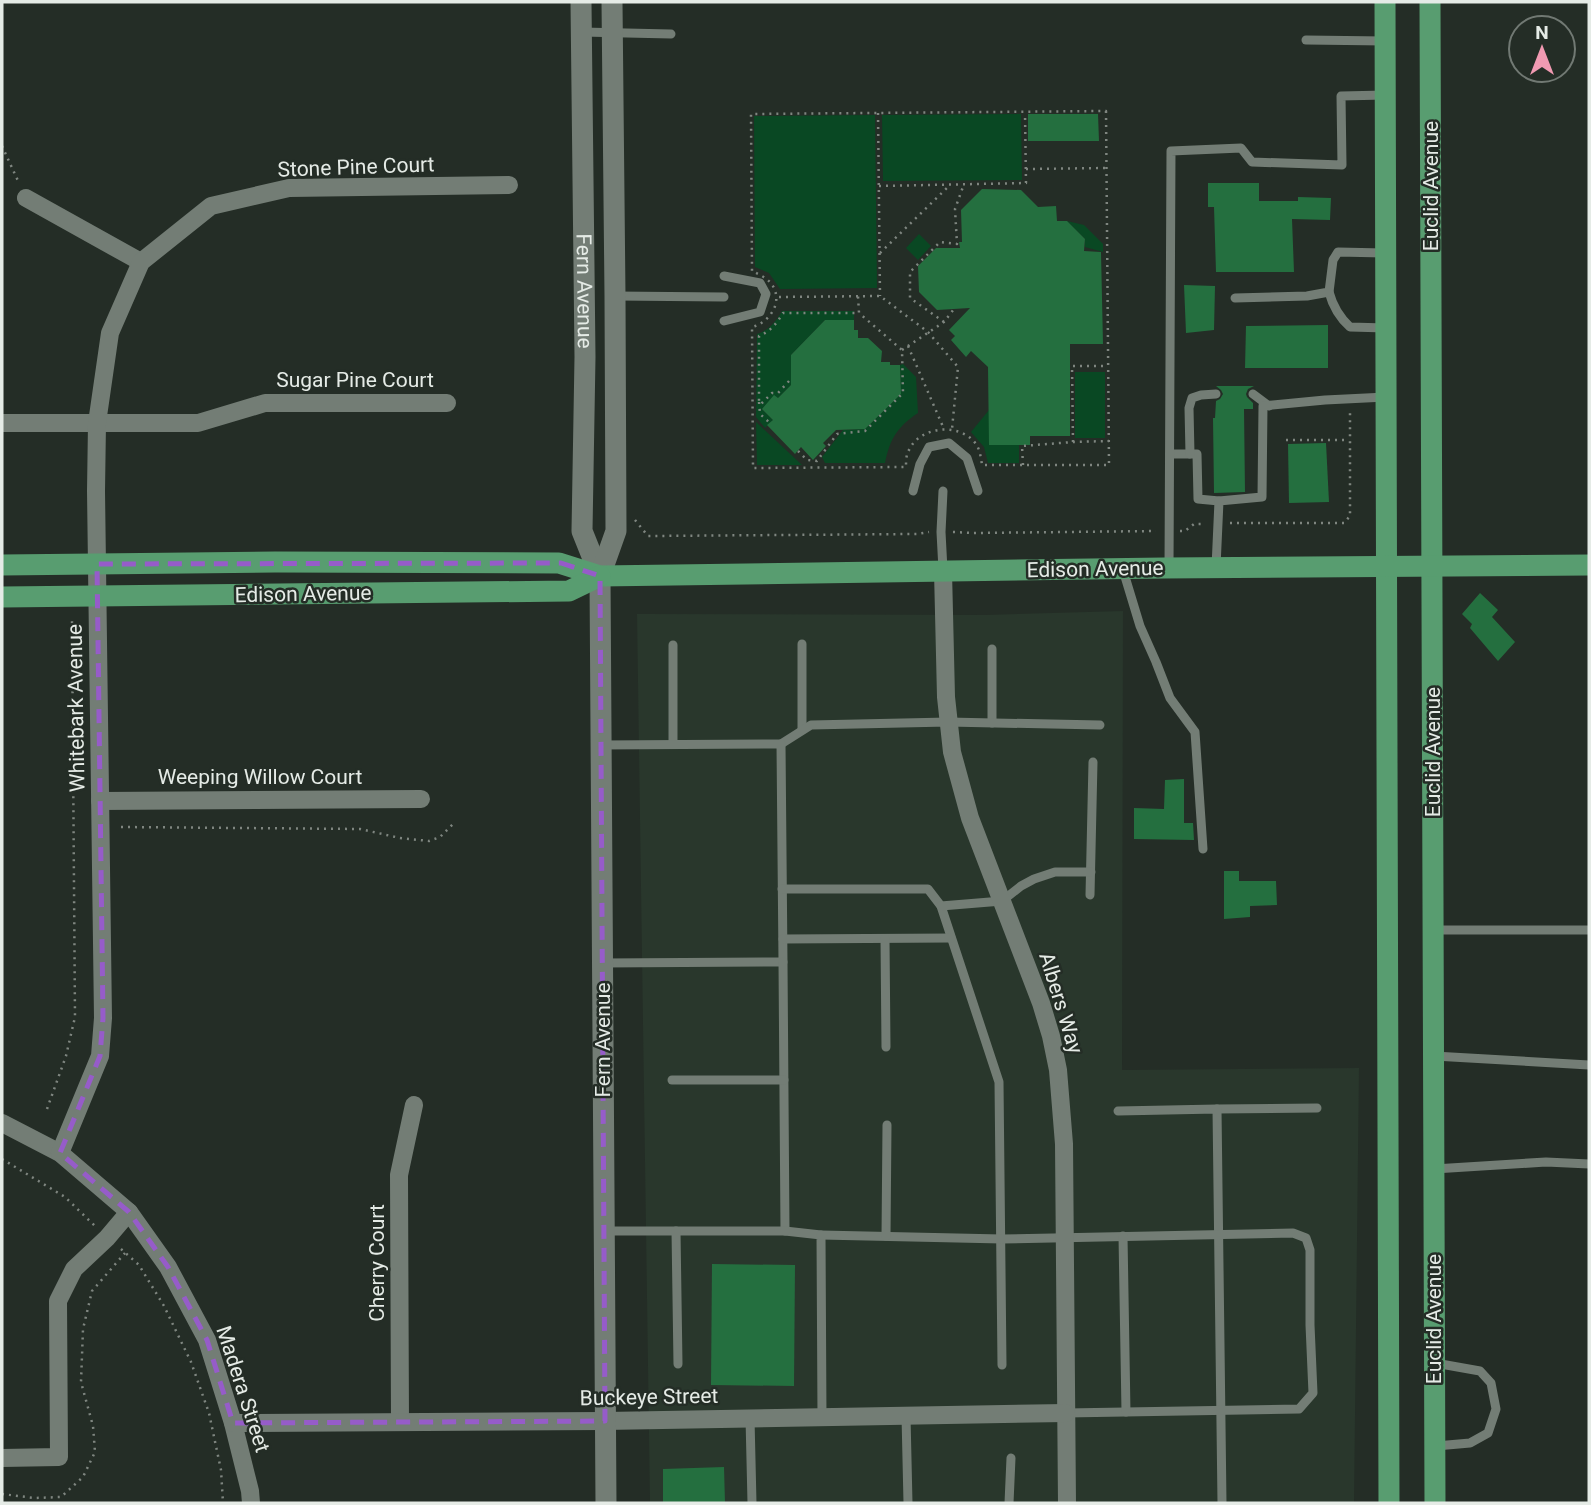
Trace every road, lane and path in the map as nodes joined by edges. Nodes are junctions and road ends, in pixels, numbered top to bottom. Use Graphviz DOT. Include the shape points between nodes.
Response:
graph roads {
  1 [pos="581,2"];
  2 [pos="612,2"];
  3 [pos="1385,2"];
  4 [pos="1430,2"];
  5 [pos="582,32"];
  6 [pos="612,33"];
  7 [pos="671,34"];
  8 [pos="1307,40"];
  9 [pos="1385,41"];
  10 [pos="1385,95"];
  11 [pos="1025,111"];
  12 [pos="878,113"];
  13 [pos="2,146"];
  14 [pos="1106,168"];
  15 [pos="1026,170"];
  16 [pos="951,184"];
  17 [pos="964,184"];
  18 [pos="509,185"];
  19 [pos="879,186"];
  20 [pos="26,198"];
  21 [pos="880,253"];
  22 [pos="1386,253"];
  23 [pos="141,262"];
  24 [pos="724,276"];
  25 [pos="1329,292"];
  26 [pos="615,296"];
  27 [pos="858,296"];
  28 [pos="880,296"];
  29 [pos="724,297"];
  30 [pos="776,298"];
  31 [pos="1235,298"];
  32 [pos="954,309"];
  33 [pos="859,313"];
  34 [pos="724,321"];
  35 [pos="944,322"];
  36 [pos="1386,328"];
  37 [pos="928,332"];
  38 [pos="908,346"];
  39 [pos="902,350"];
  40 [pos="1108,366"];
  41 [pos="789,381"];
  42 [pos="1216,394"];
  43 [pos="1253,394"];
  44 [pos="1386,397"];
  45 [pos="1350,398"];
  46 [pos="759,402"];
  47 [pos="447,403"];
  48 [pos="1269,405"];
  49 [pos="2,423"];
  50 [pos="97,423"];
  51 [pos="770,423"];
  52 [pos="944,429"];
  53 [pos="952,430"];
  54 [pos="1286,440"];
  55 [pos="1350,440"];
  56 [pos="1109,441"];
  57 [pos="1073,442"];
  58 [pos="798,451"];
  59 [pos="1170,454"];
  60 [pos="1190,454"];
  61 [pos="1023,466"];
  62 [pos="913,491"];
  63 [pos="943,491"];
  64 [pos="978,491"];
  65 [pos="1219,501"];
  66 [pos="635,520"];
  67 [pos="1218,523"];
  68 [pos="1170,531"];
  69 [pos="941,532"];
  70 [pos="97,564"];
  71 [pos="2,565"];
  72 [pos="1387,565"];
  73 [pos="1589,565"];
  74 [pos="1432,566"];
  75 [pos="1216,567"];
  76 [pos="1122,568"];
  77 [pos="1169,568"];
  78 [pos="943,571"];
  79 [pos="600,576"];
  80 [pos="98,596"];
  81 [pos="2,597"];
  82 [pos="72,621"];
  83 [pos="802,644"];
  84 [pos="673,645"];
  85 [pos="992,649"];
  86 [pos="948,722"];
  87 [pos="992,723"];
  88 [pos="1100,725"];
  89 [pos="803,730"];
  90 [pos="673,744"];
  91 [pos="781,744"];
  92 [pos="601,745"];
  93 [pos="1093,762"];
  94 [pos="421,799"];
  95 [pos="100,801"];
  96 [pos="454,823"];
  97 [pos="121,827"];
  98 [pos="1203,849"];
  99 [pos="1091,872"];
  100 [pos="782,888"];
  101 [pos="1090,895"];
  102 [pos="1002,901"];
  103 [pos="941,906"];
  104 [pos="1433,930"];
  105 [pos="1589,930"];
  106 [pos="951,938"];
  107 [pos="783,939"];
  108 [pos="885,939"];
  109 [pos="783,962"];
  110 [pos="603,963"];
  111 [pos="886,1047"];
  112 [pos="1434,1056"];
  113 [pos="1589,1065"];
  114 [pos="672,1080"];
  115 [pos="783,1080"];
  116 [pos="415,1105"];
  117 [pos="1317,1108"];
  118 [pos="47,1109"];
  119 [pos="1217,1109"];
  120 [pos="1118,1111"];
  121 [pos="2,1123"];
  122 [pos="887,1125"];
  123 [pos="60,1153"];
  124 [pos="2,1159"];
  125 [pos="1589,1164"];
  126 [pos="1434,1169"];
  127 [pos="129,1212"];
  128 [pos="604,1231"];
  129 [pos="676,1231"];
  130 [pos="785,1231"];
  131 [pos="1219,1234"];
  132 [pos="821,1235"];
  133 [pos="886,1236"];
  134 [pos="1123,1236"];
  135 [pos="1065,1237"];
  136 [pos="107,1238"];
  137 [pos="1002,1239"];
  138 [pos="125,1253"];
  139 [pos="1434,1363"];
  140 [pos="678,1364"];
  141 [pos="1002,1365"];
  142 [pos="1222,1411"];
  143 [pos="1126,1412"];
  144 [pos="1066,1413"];
  145 [pos="906,1416"];
  146 [pos="822,1417"];
  147 [pos="750,1419"];
  148 [pos="606,1421"];
  149 [pos="400,1422"];
  150 [pos="233,1423"];
  151 [pos="1434,1447"];
  152 [pos="2,1458"];
  153 [pos="1011,1458"];
  154 [pos="2,1494"];
  155 [pos="223,1503"];
  156 [pos="251,1503"];
  157 [pos="606,1503"];
  158 [pos="752,1503"];
  159 [pos="908,1503"];
  160 [pos="1009,1503"];
  161 [pos="1066,1503"];
  162 [pos="1222,1503"];
  163 [pos="1390,1503"];
  164 [pos="1435,1503"];
  1 -- 5 [label="street, Fern Avenue"];
  2 -- 6 [label="street, Fern Avenue"];
  3 -- 9 [label="main road"];
  4 -- 74 [label="main road, Euclid Avenue"];
  5 -- 6 [label="lane"];
  5 -- 79 [label="street, Fern Avenue" via="582,531"];
  6 -- 7 [label="lane"];
  6 -- 26 [label="street, Fern Avenue"];
  8 -- 9 [label="lane"];
  9 -- 10 [label="main road"];
  10 -- 22 [label="main road"];
  10 -- 59 [label="lane" via="1341,96 1342,165 1252,162 1241,148 1171,151"];
  11 -- 12 [label="path"];
  11 -- 14 [label="path" via="1106,111"];
  11 -- 15 [label="path"];
  12 -- 19 [label="path"];
  12 -- 30 [label="path" via="751,114 752,271 772,284"];
  13 -- 20 [label="path"];
  14 -- 15 [label="path"];
  14 -- 40 [label="path"];
  15 -- 17 [label="path" via="1026,183"];
  16 -- 17 [label="path"];
  16 -- 19 [label="path"];
  16 -- 21 [label="path"];
  17 -- 35 [label="path" via="955,209 957,244 940,242 910,272 910,298"];
  18 -- 23 [label="street, Stone Pine Court" via="289,188 211,206"];
  19 -- 21 [label="path"];
  20 -- 23 [label="street"];
  21 -- 28 [label="path"];
  22 -- 25 [label="lane" via="1338,253"];
  22 -- 36 [label="main road"];
  23 -- 50 [label="street, Whitebark Avenue" via="110,333"];
  24 -- 34 [label="lane" via="760,284 766,294 760,312"];
  25 -- 31 [label="lane"];
  25 -- 36 [label="lane" via="1340,318 1350,327"];
  26 -- 29 [label="lane"];
  26 -- 79 [label="street, Fern Avenue" via="616,531"];
  27 -- 28 [label="path"];
  27 -- 30 [label="path"];
  27 -- 33 [label="path"];
  28 -- 37 [label="path"];
  30 -- 52 [label="path" via="769,317 752,327 753,468 906,467 912,444 931,431"];
  32 -- 35 [label="path"];
  33 -- 39 [label="path"];
  33 -- 46 [label="path" via="783,313 759,336"];
  35 -- 37 [label="path"];
  36 -- 44 [label="main road"];
  37 -- 38 [label="path"];
  37 -- 53 [label="path" via="958,367"];
  38 -- 39 [label="path"];
  38 -- 52 [label="path"];
  39 -- 58 [label="path" via="902,393 865,430 837,434 817,461 807,460"];
  40 -- 56 [label="path"];
  40 -- 57 [label="path" via="1072,366"];
  41 -- 46 [label="path" via="778,393"];
  42 -- 60 [label="lane" via="1192,398"];
  43 -- 48 [label="lane"];
  44 -- 45 [label="lane"];
  44 -- 72 [label="main road"];
  45 -- 48 [label="lane"];
  45 -- 55 [label="path"];
  46 -- 51 [label="path" via="760,414"];
  47 -- 50 [label="street, Sugar Pine Court" via="265,403 198,423"];
  48 -- 65 [label="lane" via="1263,406 1262,497"];
  49 -- 50 [label="street, Sugar Pine Court"];
  50 -- 70 [label="street, Whitebark Avenue"];
  52 -- 53 [label="path"];
  53 -- 61 [label="path" via="976,445 982,466"];
  54 -- 55 [label="path"];
  55 -- 67 [label="path" via="1350,516 1343,523"];
  56 -- 57 [label="path"];
  56 -- 61 [label="path" via="1109,465"];
  57 -- 61 [label="path" via="1022,446"];
  59 -- 60 [label="lane"];
  59 -- 68 [label="lane"];
  60 -- 65 [label="lane" via="1197,454 1198,499"];
  62 -- 64 [label="lane" via="929,447 949,443 967,458"];
  63 -- 69 [label="lane"];
  65 -- 67 [label="lane"];
  66 -- 69 [label="path" via="648,536"];
  67 -- 68 [label="path"];
  67 -- 75 [label="lane"];
  68 -- 69 [label="path"];
  68 -- 77 [label="lane"];
  69 -- 78 [label="lane"];
  70 -- 71 [label="main road, Edison Avenue"];
  70 -- 79 [label="main road, Edison Avenue" via="559,563"];
  70 -- 80 [label="street, Whitebark Avenue"];
  72 -- 74 [label="main road, Edison Avenue"];
  72 -- 75 [label="main road, Edison Avenue"];
  72 -- 163 [label="main road"];
  73 -- 74 [label="main road, Edison Avenue"];
  74 -- 104 [label="main road, Euclid Avenue"];
  75 -- 77 [label="main road, Edison Avenue"];
  76 -- 77 [label="main road, Edison Avenue"];
  76 -- 78 [label="main road, Edison Avenue"];
  76 -- 98 [label="lane" via="1170,698 1195,732"];
  78 -- 79 [label="main road, Edison Avenue"];
  78 -- 86 [label="street, Albers Way"];
  79 -- 80 [label="main road, Edison Avenue" via="569,591"];
  79 -- 92 [label="street, Fern Avenue"];
  80 -- 81 [label="main road, Edison Avenue"];
  80 -- 95 [label="street, Whitebark Avenue"];
  82 -- 118 [label="path" via="75,1017"];
  83 -- 89 [label="lane"];
  84 -- 90 [label="lane"];
  85 -- 87 [label="lane"];
  86 -- 87 [label="lane"];
  86 -- 89 [label="lane" via="811,724"];
  86 -- 102 [label="street, Albers Way" via="960,787"];
  87 -- 88 [label="lane"];
  89 -- 91 [label="lane"];
  90 -- 91 [label="lane"];
  90 -- 92 [label="lane"];
  91 -- 100 [label="lane"];
  92 -- 110 [label="street, Fern Avenue"];
  93 -- 99 [label="lane"];
  94 -- 95 [label="street, Weeping Willow Court"];
  95 -- 123 [label="street, Whitebark Avenue" via="100,1056"];
  96 -- 97 [label="path" via="429,841 360,829"];
  99 -- 101 [label="lane"];
  99 -- 102 [label="lane" via="1055,872 1021,886"];
  100 -- 103 [label="lane" via="928,889"];
  100 -- 107 [label="lane"];
  102 -- 103 [label="lane"];
  102 -- 135 [label="street, Albers Way" via="1041,1003 1058,1070 1065,1144"];
  103 -- 106 [label="lane"];
  104 -- 105 [label="lane"];
  104 -- 112 [label="main road, Euclid Avenue"];
  106 -- 108 [label="lane"];
  106 -- 137 [label="lane" via="999,1082"];
  107 -- 108 [label="lane"];
  107 -- 109 [label="lane"];
  108 -- 111 [label="lane"];
  109 -- 110 [label="lane"];
  109 -- 115 [label="lane"];
  110 -- 128 [label="street, Fern Avenue"];
  112 -- 113 [label="lane"];
  112 -- 126 [label="main road, Euclid Avenue"];
  114 -- 115 [label="lane"];
  115 -- 130 [label="lane"];
  116 -- 149 [label="street, Cherry Court" via="399,1175"];
  117 -- 119 [label="lane"];
  119 -- 120 [label="lane"];
  119 -- 131 [label="lane"];
  121 -- 123 [label="street, Madera Street"];
  122 -- 133 [label="lane"];
  123 -- 127 [label="street, Madera Street"];
  124 -- 136 [label="path" via="65,1197"];
  125 -- 126 [label="lane"];
  126 -- 139 [label="main road, Euclid Avenue"];
  127 -- 136 [label="street"];
  127 -- 150 [label="street, Madera Street" via="168,1267 207,1340"];
  128 -- 129 [label="lane"];
  128 -- 148 [label="street, Fern Avenue"];
  129 -- 130 [label="lane"];
  129 -- 140 [label="lane"];
  130 -- 132 [label="lane"];
  131 -- 134 [label="lane"];
  131 -- 142 [label="lane"];
  131 -- 142 [label="lane" via="1293,1233 1306,1238 1313,1393 1299,1409"];
  132 -- 133 [label="lane"];
  132 -- 146 [label="lane"];
  133 -- 137 [label="lane"];
  134 -- 135 [label="lane"];
  134 -- 143 [label="lane"];
  135 -- 137 [label="lane"];
  135 -- 144 [label="street, Albers Way"];
  136 -- 138 [label="path"];
  136 -- 152 [label="street" via="74,1269 58,1301 59,1457"];
  137 -- 141 [label="lane"];
  138 -- 154 [label="path" via="92,1291 83,1329 81,1382 95,1452 83,1477 61,1497"];
  138 -- 155 [label="path" via="152,1286 191,1362 209,1413"];
  139 -- 151 [label="main road, Euclid Avenue"];
  139 -- 151 [label="lane" via="1480,1371 1491,1383 1496,1409 1488,1433 1471,1443"];
  142 -- 143 [label="lane"];
  142 -- 162 [label="lane"];
  143 -- 144 [label="lane"];
  144 -- 145 [label="street, Buckeye Street"];
  144 -- 161 [label="street, Albers Way"];
  145 -- 146 [label="street, Buckeye Street"];
  145 -- 159 [label="lane"];
  146 -- 147 [label="street, Buckeye Street"];
  147 -- 148 [label="street, Buckeye Street"];
  147 -- 158 [label="lane"];
  148 -- 149 [label="street, Buckeye Street"];
  148 -- 157 [label="street, Fern Avenue"];
  149 -- 150 [label="street, Buckeye Street"];
  150 -- 156 [label="street, Madera Street"];
  151 -- 164 [label="main road, Euclid Avenue"];
  153 -- 160 [label="lane"];
}
